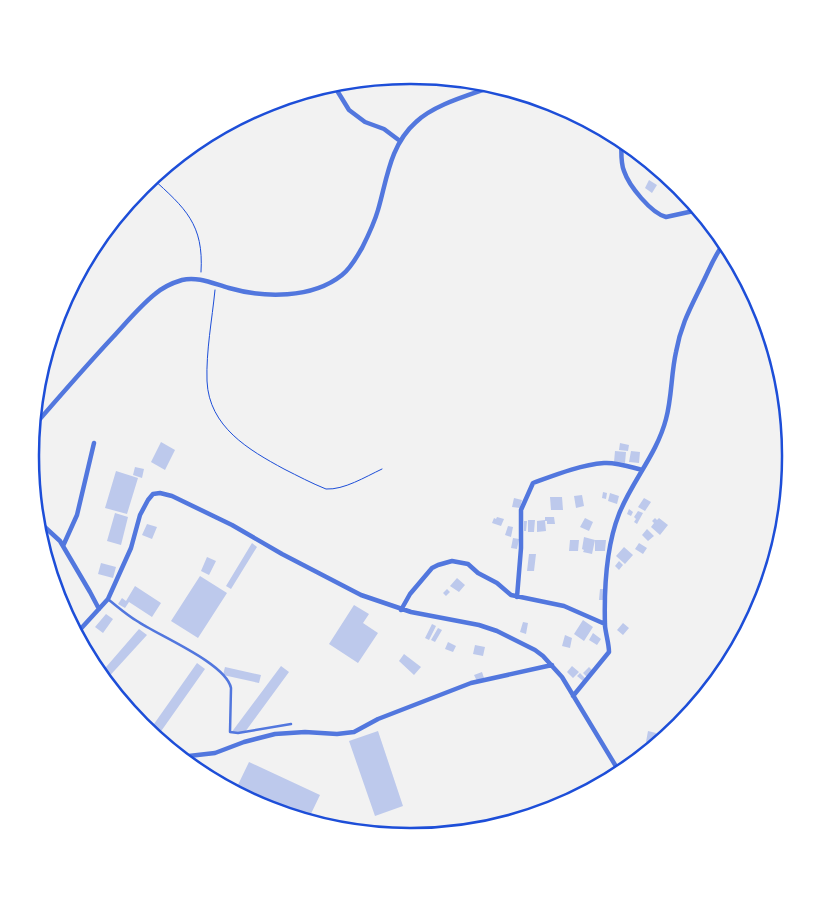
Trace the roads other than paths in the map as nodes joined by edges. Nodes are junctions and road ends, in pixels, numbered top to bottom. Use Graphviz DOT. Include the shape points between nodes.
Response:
graph roads {
  1 [pos="337,91"];
  2 [pos="482,91"];
  3 [pos="400,141"];
  4 [pos="621,150"];
  5 [pos="691,212"];
  6 [pos="720,249"];
  7 [pos="41,418"];
  8 [pos="94,443"];
  9 [pos="642,470"];
  10 [pos="46,529"];
  11 [pos="63,546"];
  12 [pos="517,597"];
  13 [pos="108,599"];
  14 [pos="99,610"];
  15 [pos="401,610"];
  16 [pos="605,624"];
  17 [pos="82,628"];
  18 [pos="552,665"];
  19 [pos="573,696"];
  20 [pos="291,724"];
  21 [pos="191,756"];
  22 [pos="616,766"];
  1 -- 3 [label="street" via="353,114"];
  2 -- 3 [label="street" via="428,113"];
  3 -- 7 [label="street" via="391,158 374,224 352,265 341,276 310,290 273,296 201,280 183,280 162,289"];
  4 -- 5 [label="street" via="624,173 650,206 666,217"];
  6 -- 9 [label="street" via="683,322 675,353 666,421"];
  8 -- 11 [label="street" via="77,515"];
  9 -- 12 [label="street" via="604,463 533,484 521,510 522,548"];
  9 -- 16 [label="street" via="620,512 611,543"];
  10 -- 11 [label="street"];
  11 -- 14 [label="street"];
  12 -- 15 [label="street" via="468,564 452,561 432,568"];
  12 -- 16 [label="street" via="556,604"];
  13 -- 14 [label="street"];
  13 -- 15 [label="street" via="131,548 143,507 153,494 160,493 232,526 361,595"];
  13 -- 20 [label="lane" via="137,622 187,648 223,675 231,688 230,732"];
  14 -- 17 [label="street"];
  15 -- 18 [label="street" via="497,631 535,650"];
  16 -- 19 [label="street" via="609,652"];
  18 -- 19 [label="street"];
  18 -- 21 [label="street" via="471,683 378,719 354,732 275,734 215,753"];
  19 -- 22 [label="street"];
}
